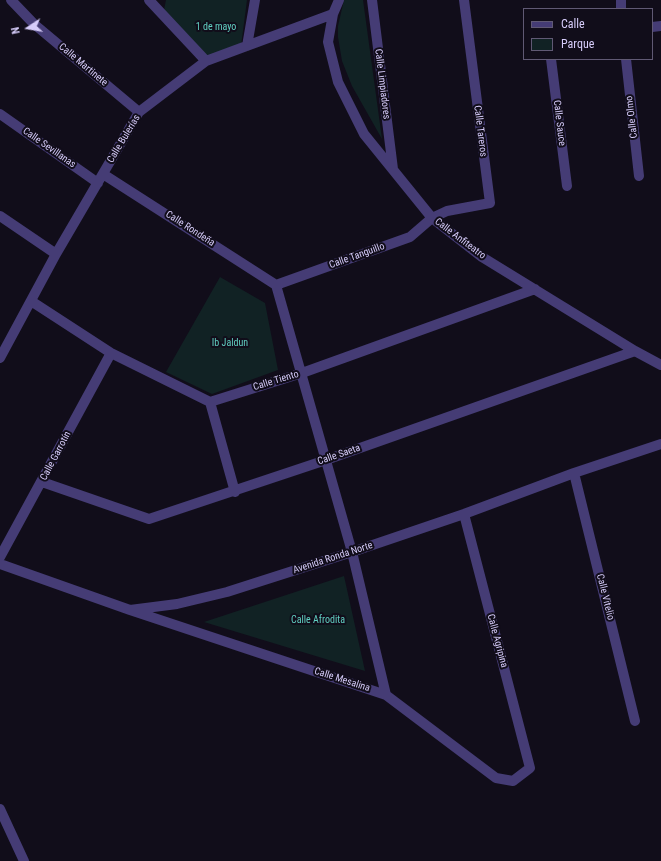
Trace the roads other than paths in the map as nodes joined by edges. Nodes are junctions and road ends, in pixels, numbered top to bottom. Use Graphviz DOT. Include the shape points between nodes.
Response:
graph roads {
  1 [pos="11,0"];
  2 [pos="149,0"];
  3 [pos="255,0"];
  4 [pos="339,0"];
  5 [pos="372,0"];
  6 [pos="464,0"];
  7 [pos="161,5"];
  8 [pos="334,14"];
  9 [pos="247,46"];
  10 [pos="551,60"];
  11 [pos="626,60"];
  12 [pos="206,61"];
  13 [pos="140,112"];
  14 [pos="0,114"];
  15 [pos="393,169"];
  16 [pos="639,176"];
  17 [pos="100,178"];
  18 [pos="567,186"];
  19 [pos="0,216"];
  20 [pos="432,218"];
  21 [pos="56,254"];
  22 [pos="276,284"];
  23 [pos="535,289"];
  24 [pos="31,301"];
  25 [pos="635,351"];
  26 [pos="111,353"];
  27 [pos="0,358"];
  28 [pos="661,365"];
  29 [pos="302,373"];
  30 [pos="210,402"];
  31 [pos="661,444"];
  32 [pos="326,460"];
  33 [pos="574,473"];
  34 [pos="42,482"];
  35 [pos="235,492"];
  36 [pos="464,514"];
  37 [pos="352,552"];
  38 [pos="0,557"];
  39 [pos="0,564"];
  40 [pos="130,610"];
  41 [pos="386,695"];
  42 [pos="635,721"];
  43 [pos="530,768"];
  44 [pos="0,809"];
  45 [pos="24,861"];
  1 -- 13 [label="street, Calle Martinete" via="34,24"];
  2 -- 7 [label="street"];
  3 -- 9 [label="street"];
  4 -- 8 [label="street, Calle Anfiteatro"];
  5 -- 15 [label="street, Calle Limpiadores"];
  6 -- 20 [label="street, Calle Tareros" via="490,203 447,211"];
  7 -- 12 [label="street"];
  8 -- 9 [label="street, Calle Bulerías"];
  8 -- 15 [label="street, Calle Anfiteatro" via="328,42 338,82 364,134"];
  9 -- 12 [label="street, Calle Bulerías"];
  10 -- 18 [label="street, Calle Sauce"];
  11 -- 16 [label="street, Calle Olmo"];
  12 -- 13 [label="street, Calle Bulerías"];
  13 -- 17 [label="street, Calle Bulerías"];
  14 -- 17 [label="street, Calle Sevillanas"];
  15 -- 20 [label="street, Calle Anfiteatro"];
  17 -- 21 [label="street, Calle Bulerías"];
  17 -- 22 [label="street, Calle Rondeña"];
  19 -- 21 [label="street"];
  20 -- 22 [label="street, Calle Tanguillo" via="410,237"];
  20 -- 23 [label="street, Calle Anfiteatro" via="482,257"];
  21 -- 24 [label="street, Calle Bulerías"];
  22 -- 29 [label="street"];
  23 -- 25 [label="street, Calle Anfiteatro"];
  23 -- 29 [label="street, Calle Tiento"];
  24 -- 26 [label="street"];
  24 -- 27 [label="street, Calle Bulerías"];
  25 -- 28 [label="street, Calle Anfiteatro"];
  25 -- 32 [label="street, Calle Saeta"];
  26 -- 30 [label="street"];
  26 -- 34 [label="street, Calle Garrotín"];
  29 -- 30 [label="street, Calle Tiento"];
  29 -- 32 [label="street"];
  30 -- 35 [label="street"];
  31 -- 33 [label="street, Avenida Ronda Norte"];
  32 -- 35 [label="street, Calle Saeta"];
  32 -- 37 [label="street"];
  33 -- 36 [label="street, Avenida Ronda Norte"];
  33 -- 42 [label="street, Calle Vitelio"];
  34 -- 35 [label="street, Calle Saeta" via="149,519"];
  34 -- 38 [label="street, Calle Garrotín"];
  36 -- 37 [label="street, Avenida Ronda Norte"];
  36 -- 43 [label="street, Calle Agripina"];
  37 -- 40 [label="street, Avenida Ronda Norte" via="227,592 177,604"];
  37 -- 41 [label="street"];
  39 -- 40 [label="street, Avenida Ronda Norte"];
  40 -- 41 [label="street, Calle Mesalina"];
  41 -- 43 [label="street, Calle Mesalina" via="496,778 513,781"];
  44 -- 45 [label="street"];
}
